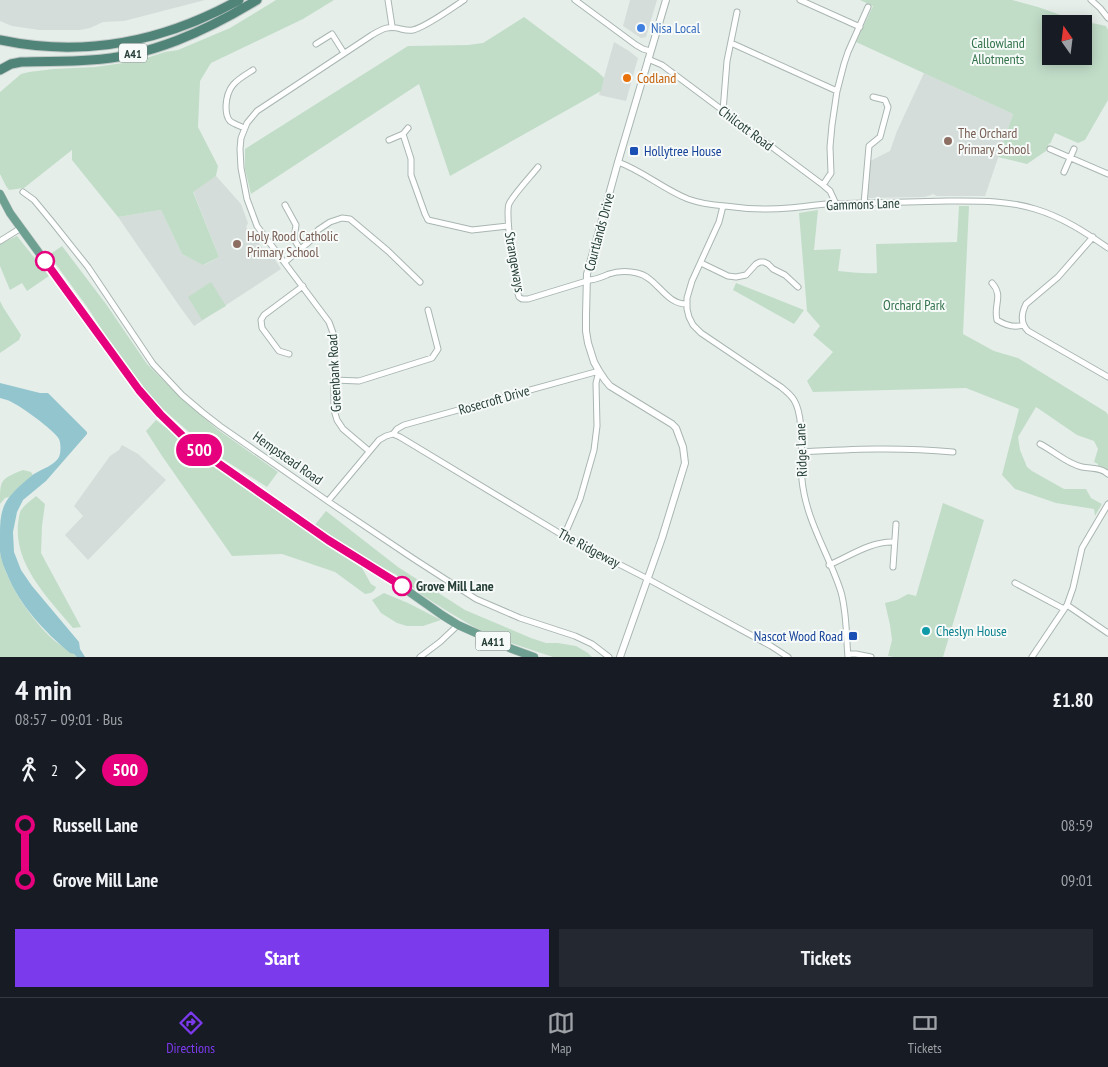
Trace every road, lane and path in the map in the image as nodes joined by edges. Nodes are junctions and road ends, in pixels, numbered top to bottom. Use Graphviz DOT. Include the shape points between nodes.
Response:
graph roads {
  1 [pos="229,0"];
  2 [pos="238,0"];
  3 [pos="257,0"];
  4 [pos="388,0"];
  5 [pos="464,0"];
  6 [pos="576,0"];
  7 [pos="666,0"];
  8 [pos="800,0"];
  9 [pos="1091,0"];
  10 [pos="868,7"];
  11 [pos="738,12"];
  12 [pos="1108,18"];
  13 [pos="196,20"];
  14 [pos="392,26"];
  15 [pos="860,27"];
  16 [pos="0,35"];
  17 [pos="0,40"];
  18 [pos="730,43"];
  19 [pos="316,44"];
  20 [pos="37,45"];
  21 [pos="650,51"];
  22 [pos="344,53"];
  23 [pos="648,59"];
  24 [pos="0,70"];
  25 [pos="253,70"];
  26 [pos="837,91"];
  27 [pos="873,97"];
  28 [pos="723,111"];
  29 [pos="244,128"];
  30 [pos="408,128"];
  31 [pos="403,134"];
  32 [pos="389,140"];
  33 [pos="1050,149"];
  34 [pos="1074,149"];
  35 [pos="1070,158"];
  36 [pos="618,162"];
  37 [pos="538,167"];
  38 [pos="1064,172"];
  39 [pos="1108,174"];
  40 [pos="823,185"];
  41 [pos="23,192"];
  42 [pos="0,194"];
  43 [pos="836,204"];
  44 [pos="864,204"];
  45 [pos="285,205"];
  46 [pos="723,206"];
  47 [pos="508,226"];
  48 [pos="21,228"];
  49 [pos="1093,237"];
  50 [pos="0,241"];
  51 [pos="1108,248"];
  52 [pos="300,249"];
  53 [pos="285,262"];
  54 [pos="701,263"];
  55 [pos="587,281"];
  56 [pos="420,282"];
  57 [pos="992,282"];
  58 [pos="303,286"];
  59 [pos="798,287"];
  60 [pos="686,304"];
  61 [pos="428,310"];
  62 [pos="1023,325"];
  63 [pos="289,354"];
  64 [pos="599,371"];
  65 [pos="1108,377"];
  66 [pos="334,380"];
  67 [pos="393,434"];
  68 [pos="1040,444"];
  69 [pos="369,451"];
  70 [pos="801,452"];
  71 [pos="953,452"];
  72 [pos="1108,474"];
  73 [pos="328,502"];
  74 [pos="1108,504"];
  75 [pos="896,524"];
  76 [pos="564,536"];
  77 [pos="894,542"];
  78 [pos="829,565"];
  79 [pos="893,567"];
  80 [pos="648,579"];
  81 [pos="1015,583"];
  82 [pos="1066,607"];
  83 [pos="458,625"];
  84 [pos="1108,633"];
  85 [pos="848,656"];
  86 [pos="420,657"];
  87 [pos="534,657"];
  88 [pos="609,657"];
  89 [pos="620,657"];
  90 [pos="788,657"];
  91 [pos="871,657"];
  92 [pos="1032,657"];
  1 -- 13 [label="highway"];
  2 -- 13 [label="highway, A41"];
  3 -- 24 [label="highway, A41" via="212,26 151,50 91,60 21,62"];
  4 -- 14 [label="street"];
  5 -- 14 [label="street" via="410,31"];
  6 -- 21 [label="street" via="636,45"];
  7 -- 21 [label="street, Courtlands Drive"];
  8 -- 15 [label="street"];
  9 -- 12 [label="street"];
  10 -- 15 [label="street"];
  11 -- 18 [label="street"];
  13 -- 20 [label="highway, A41" via="120,44 97,47"];
  14 -- 22 [label="street"];
  15 -- 26 [label="street" via="846,58"];
  16 -- 20 [label="highway"];
  17 -- 20 [label="highway, A41"];
  18 -- 26 [label="street"];
  18 -- 28 [label="street"];
  19 -- 22 [label="street" via="332,34"];
  21 -- 23 [label="street, Courtlands Drive"];
  22 -- 29 [label="street" via="257,111"];
  23 -- 28 [label="street, Chilcott Road"];
  23 -- 36 [label="street, Courtlands Drive"];
  25 -- 29 [label="street" via="236,81 227,96 228,118"];
  26 -- 40 [label="street" via="830,147 831,173"];
  27 -- 44 [label="street" via="885,100 888,107 880,137 868,146"];
  28 -- 40 [label="street, Chilcott Road"];
  29 -- 53 [label="street, Greenbank Road" via="240,149 247,199 257,226"];
  30 -- 31 [label="street"];
  31 -- 32 [label="street"];
  31 -- 47 [label="street" via="411,159 411,175 428,220 472,230"];
  33 -- 35 [label="street"];
  34 -- 35 [label="street"];
  35 -- 38 [label="street"];
  35 -- 39 [label="street"];
  36 -- 46 [label="street, Gammons Lane" via="689,199"];
  36 -- 55 [label="street, Courtlands Drive"];
  37 -- 47 [label="street, Strangeways" via="511,200"];
  40 -- 43 [label="street, Chilcott Road"];
  41 -- 73 [label="street, Hempstead Road" via="34,200 88,267 153,364 182,395 220,426"];
  42 -- 48 [label="main road, A411"];
  43 -- 44 [label="street, Gammons Lane"];
  43 -- 46 [label="street, Gammons Lane" via="780,209"];
  44 -- 49 [label="street, Gammons Lane" via="1000,202 1047,213"];
  45 -- 52 [label="street" via="294,222 294,239"];
  46 -- 54 [label="street"];
  47 -- 55 [label="street, Strangeways" via="520,298 528,299"];
  48 -- 50 [label="street"];
  48 -- 83 [label="main road, A411" via="139,390 192,445"];
  49 -- 51 [label="street, Gammons Lane"];
  49 -- 62 [label="street" via="1064,271 1026,304 1022,314"];
  52 -- 53 [label="street"];
  52 -- 56 [label="street" via="330,222 350,219"];
  53 -- 58 [label="street, Greenbank Road"];
  54 -- 59 [label="street" via="736,277 746,275 756,264 764,262"];
  54 -- 60 [label="street"];
  55 -- 60 [label="street" via="614,273 639,274 646,276 675,302"];
  55 -- 64 [label="street, Courtlands Drive" via="586,331 590,352"];
  57 -- 62 [label="street" via="998,295 997,320 1013,327"];
  58 -- 63 [label="street" via="261,320 262,328 279,351"];
  58 -- 66 [label="street, Greenbank Road" via="331,327"];
  60 -- 70 [label="street, Ridge Lane" via="689,318 701,333 791,396 800,416"];
  61 -- 66 [label="street" via="438,348 432,358 359,381"];
  62 -- 65 [label="street"];
  64 -- 67 [label="street, Rosecroft Drive" via="404,425"];
  64 -- 76 [label="street" via="594,450 580,499"];
  64 -- 80 [label="street, Courtlands Drive" via="610,386 672,424 684,447 684,463"];
  66 -- 69 [label="street, Greenbank Road" via="337,420"];
  67 -- 69 [label="street, Rosecroft Drive" via="383,437"];
  67 -- 76 [label="street, The Ridgeway"];
  68 -- 72 [label="street" via="1075,465 1100,469"];
  69 -- 73 [label="street, Rosecroft Drive"];
  70 -- 71 [label="street" via="882,448"];
  70 -- 78 [label="street, Ridge Lane" via="806,501"];
  73 -- 88 [label="street, Hempstead Road" via="476,599 575,636"];
  74 -- 82 [label="street" via="1082,548"];
  75 -- 77 [label="street"];
  76 -- 80 [label="street, The Ridgeway"];
  77 -- 78 [label="street" via="876,544"];
  77 -- 79 [label="street"];
  78 -- 85 [label="street, Ridge Lane" via="845,610"];
  80 -- 89 [label="street, Courtlands Drive"];
  80 -- 90 [label="street, The Ridgeway"];
  81 -- 82 [label="street"];
  82 -- 84 [label="street"];
  82 -- 92 [label="street"];
  83 -- 86 [label="street"];
  83 -- 87 [label="main road, A411"];
  85 -- 91 [label="street"];
}
